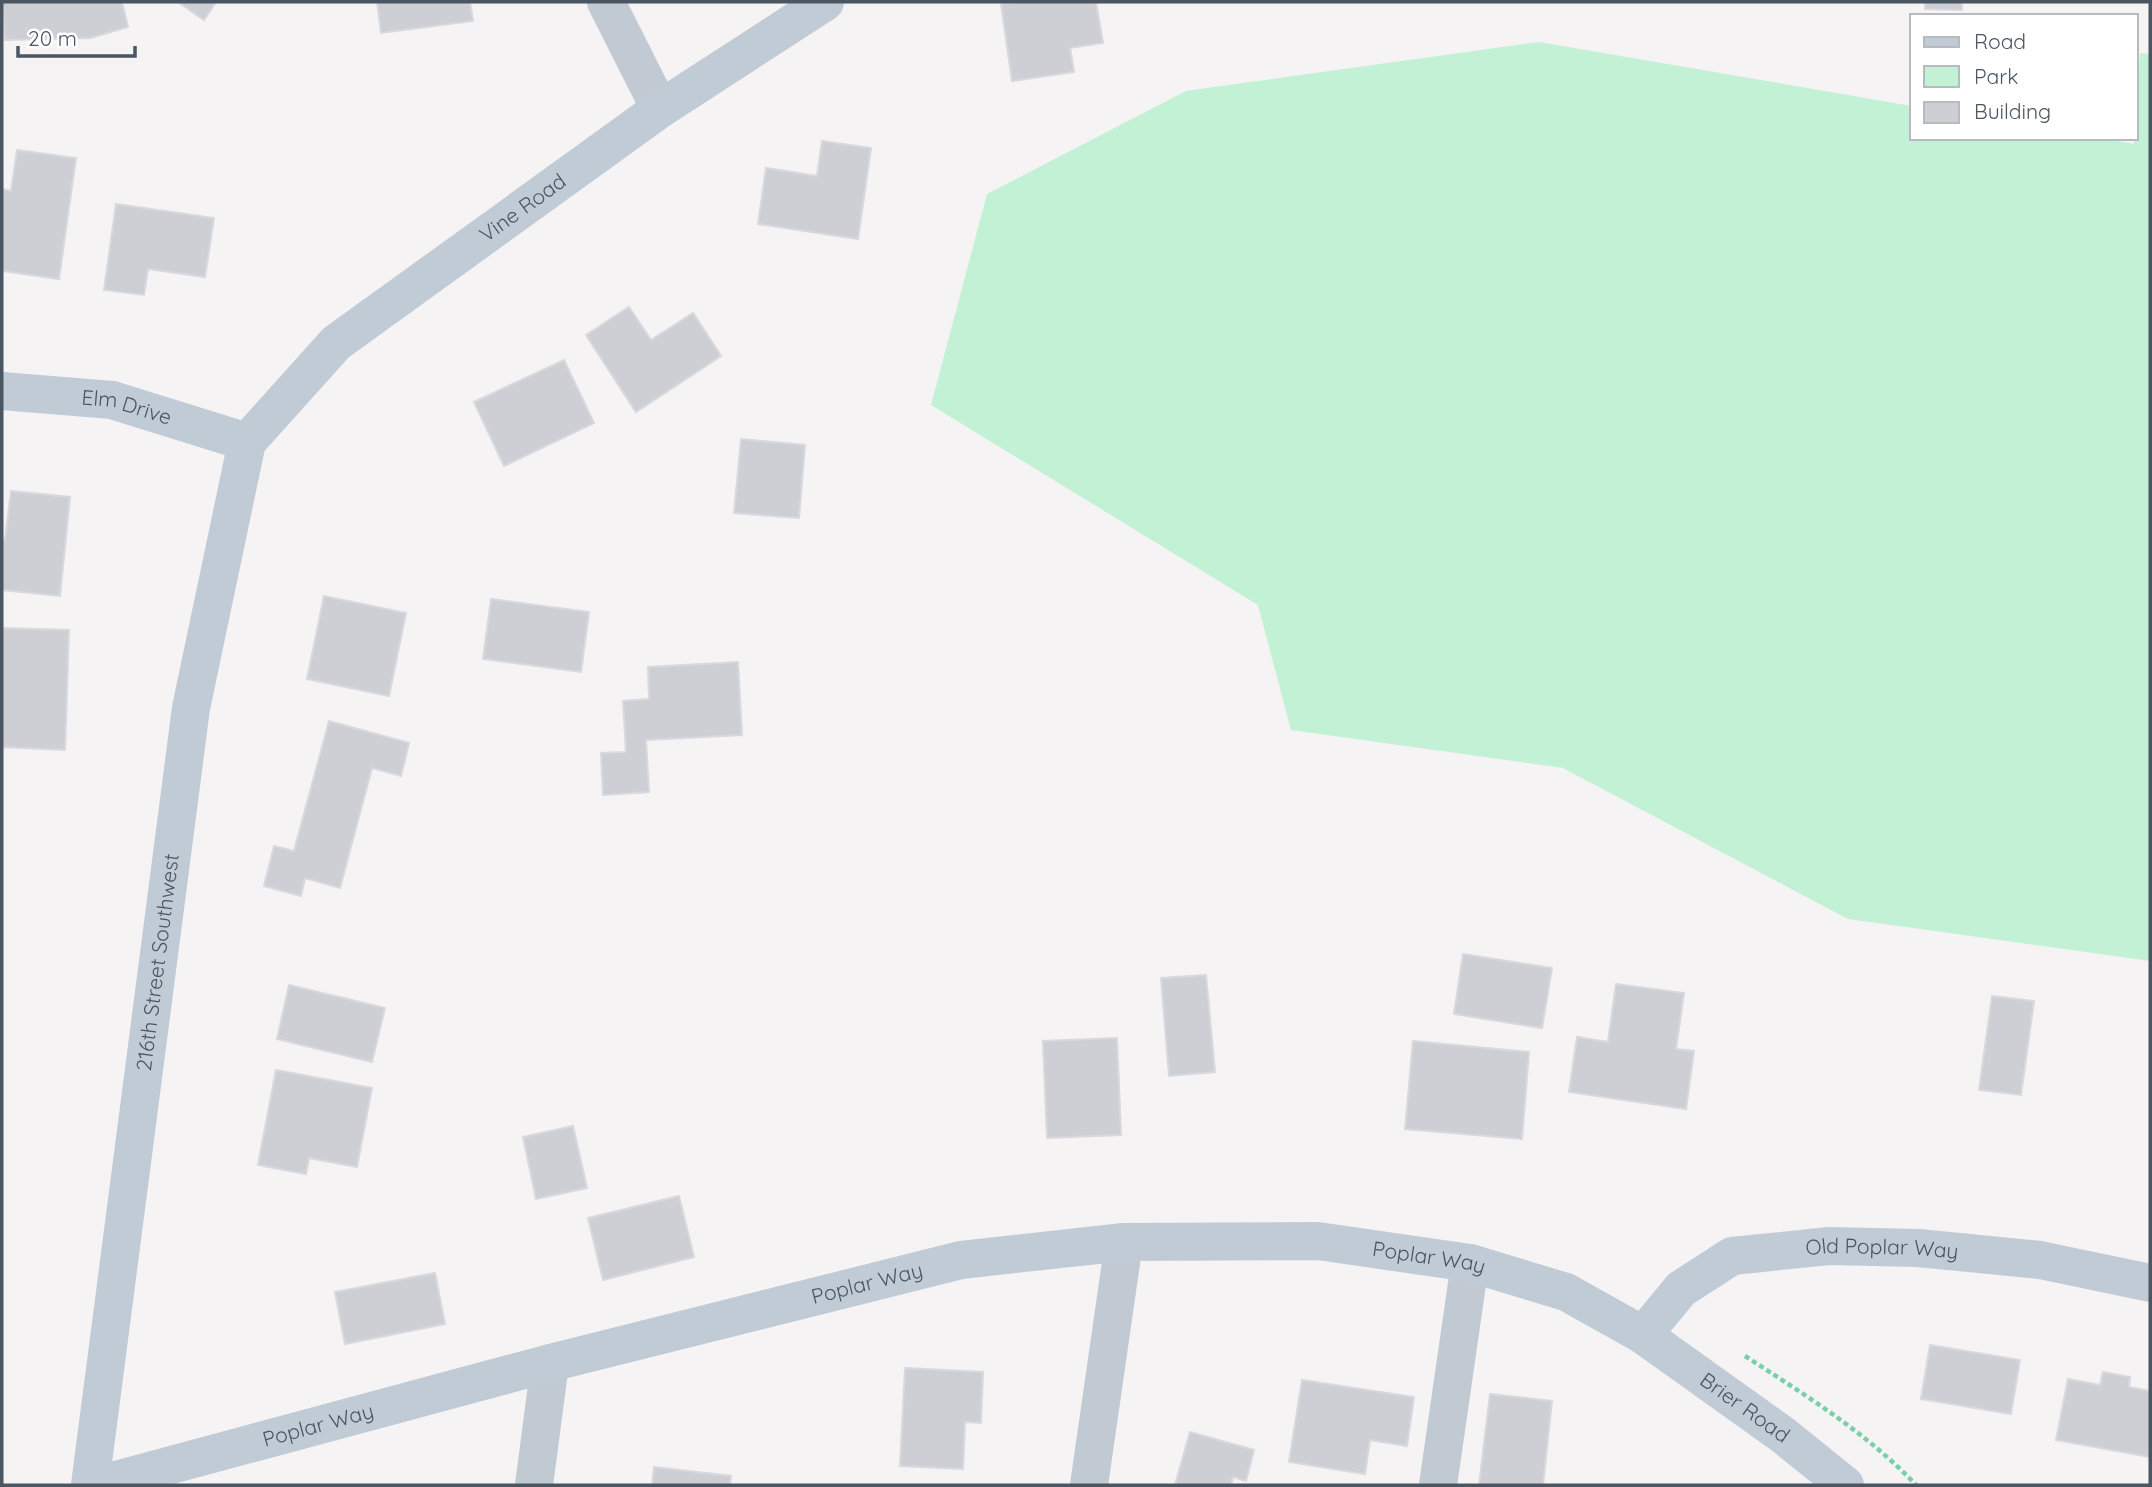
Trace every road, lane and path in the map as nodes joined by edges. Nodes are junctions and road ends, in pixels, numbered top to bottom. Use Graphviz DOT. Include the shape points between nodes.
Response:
graph roads {
  1 [pos="606,2"];
  2 [pos="825,2"];
  3 [pos="660,109"];
  4 [pos="2,391"];
  5 [pos="247,442"];
  6 [pos="1124,1242"];
  7 [pos="1470,1263"];
  8 [pos="2150,1283"];
  9 [pos="1643,1335"];
  10 [pos="1745,1356"];
  11 [pos="550,1363"];
  12 [pos="90,1485"];
  13 [pos="97,1485"];
  14 [pos="534,1485"];
  15 [pos="1089,1485"];
  16 [pos="1438,1485"];
  17 [pos="1845,1485"];
  18 [pos="1916,1485"];
  1 -- 3 [label="street"];
  2 -- 3 [label="street, Vine Road"];
  3 -- 5 [label="street, Vine Road" via="335,343"];
  4 -- 5 [label="street, Elm Drive" via="112,400"];
  5 -- 12 [label="street, 216th Street Southwest" via="191,708"];
  6 -- 7 [label="street, Poplar Way" via="1318,1241"];
  6 -- 11 [label="street, Poplar Way" via="961,1260"];
  6 -- 15 [label="street"];
  7 -- 9 [label="street, Poplar Way" via="1566,1292"];
  7 -- 16 [label="street"];
  8 -- 9 [label="street, Old Poplar Way" via="2040,1260 1918,1248 1829,1246 1760,1253 1732,1256 1681,1289"];
  9 -- 17 [label="street, Brier Road"];
  10 -- 18 [label="path" via="1827,1409"];
  11 -- 13 [label="street, Poplar Way"];
  11 -- 14 [label="street"];
}
